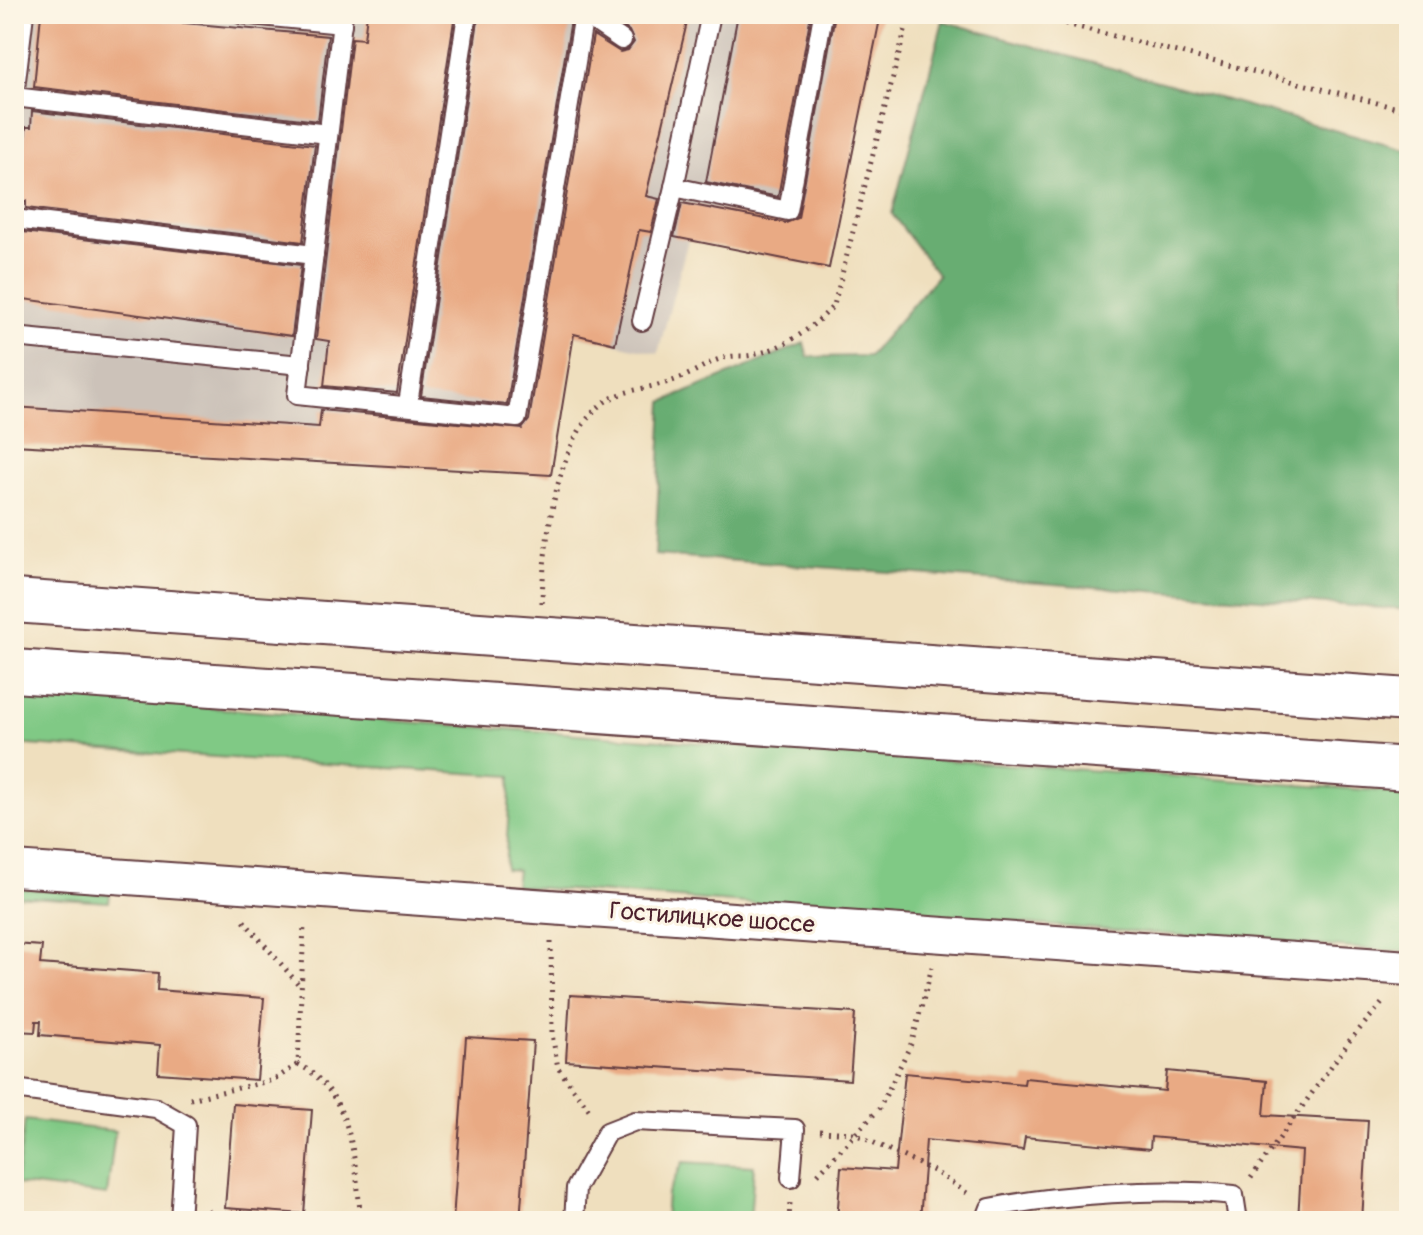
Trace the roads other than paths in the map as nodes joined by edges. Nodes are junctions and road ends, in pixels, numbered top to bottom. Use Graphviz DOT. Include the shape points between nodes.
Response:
graph roads {
  1 [pos="24,14"];
  2 [pos="241,14"];
  3 [pos="467,14"];
  4 [pos="711,14"];
  5 [pos="823,14"];
  6 [pos="342,19"];
  7 [pos="622,40"];
  8 [pos="14,97"];
  9 [pos="328,134"];
  10 [pos="674,187"];
  11 [pos="14,219"];
  12 [pos="314,255"];
  13 [pos="642,321"];
  14 [pos="14,337"];
  15 [pos="301,365"];
  16 [pos="408,404"];
  17 [pos="14,601"];
  18 [pos="14,671"];
  19 [pos="1409,700"];
  20 [pos="1409,769"];
  21 [pos="14,869"];
  22 [pos="1409,968"];
  23 [pos="14,1089"];
  24 [pos="800,1182"];
  25 [pos="988,1215"];
  26 [pos="180,1221"];
  27 [pos="574,1221"];
  28 [pos="1238,1221"];
  1 -- 8 [label="lane"];
  2 -- 6 [label="lane"];
  3 -- 16 [label="lane"];
  4 -- 10 [label="lane"];
  5 -- 10 [label="lane" via="788,211"];
  6 -- 9 [label="lane"];
  7 -- 16 [label="lane" via="584,14 517,418"];
  8 -- 9 [label="lane"];
  9 -- 12 [label="lane"];
  10 -- 13 [label="lane"];
  11 -- 12 [label="lane"];
  12 -- 15 [label="lane"];
  14 -- 15 [label="lane"];
  15 -- 16 [label="lane" via="297,395"];
  17 -- 19 [label="street"];
  18 -- 20 [label="street"];
  21 -- 22 [label="street, Гостилицкое шоссе"];
  23 -- 26 [label="lane" via="156,1108 186,1125"];
  24 -- 27 [label="lane" via="795,1129 635,1121 607,1132 576,1188"];
  25 -- 28 [label="lane" via="1024,1202 1200,1191 1234,1195"];
}
